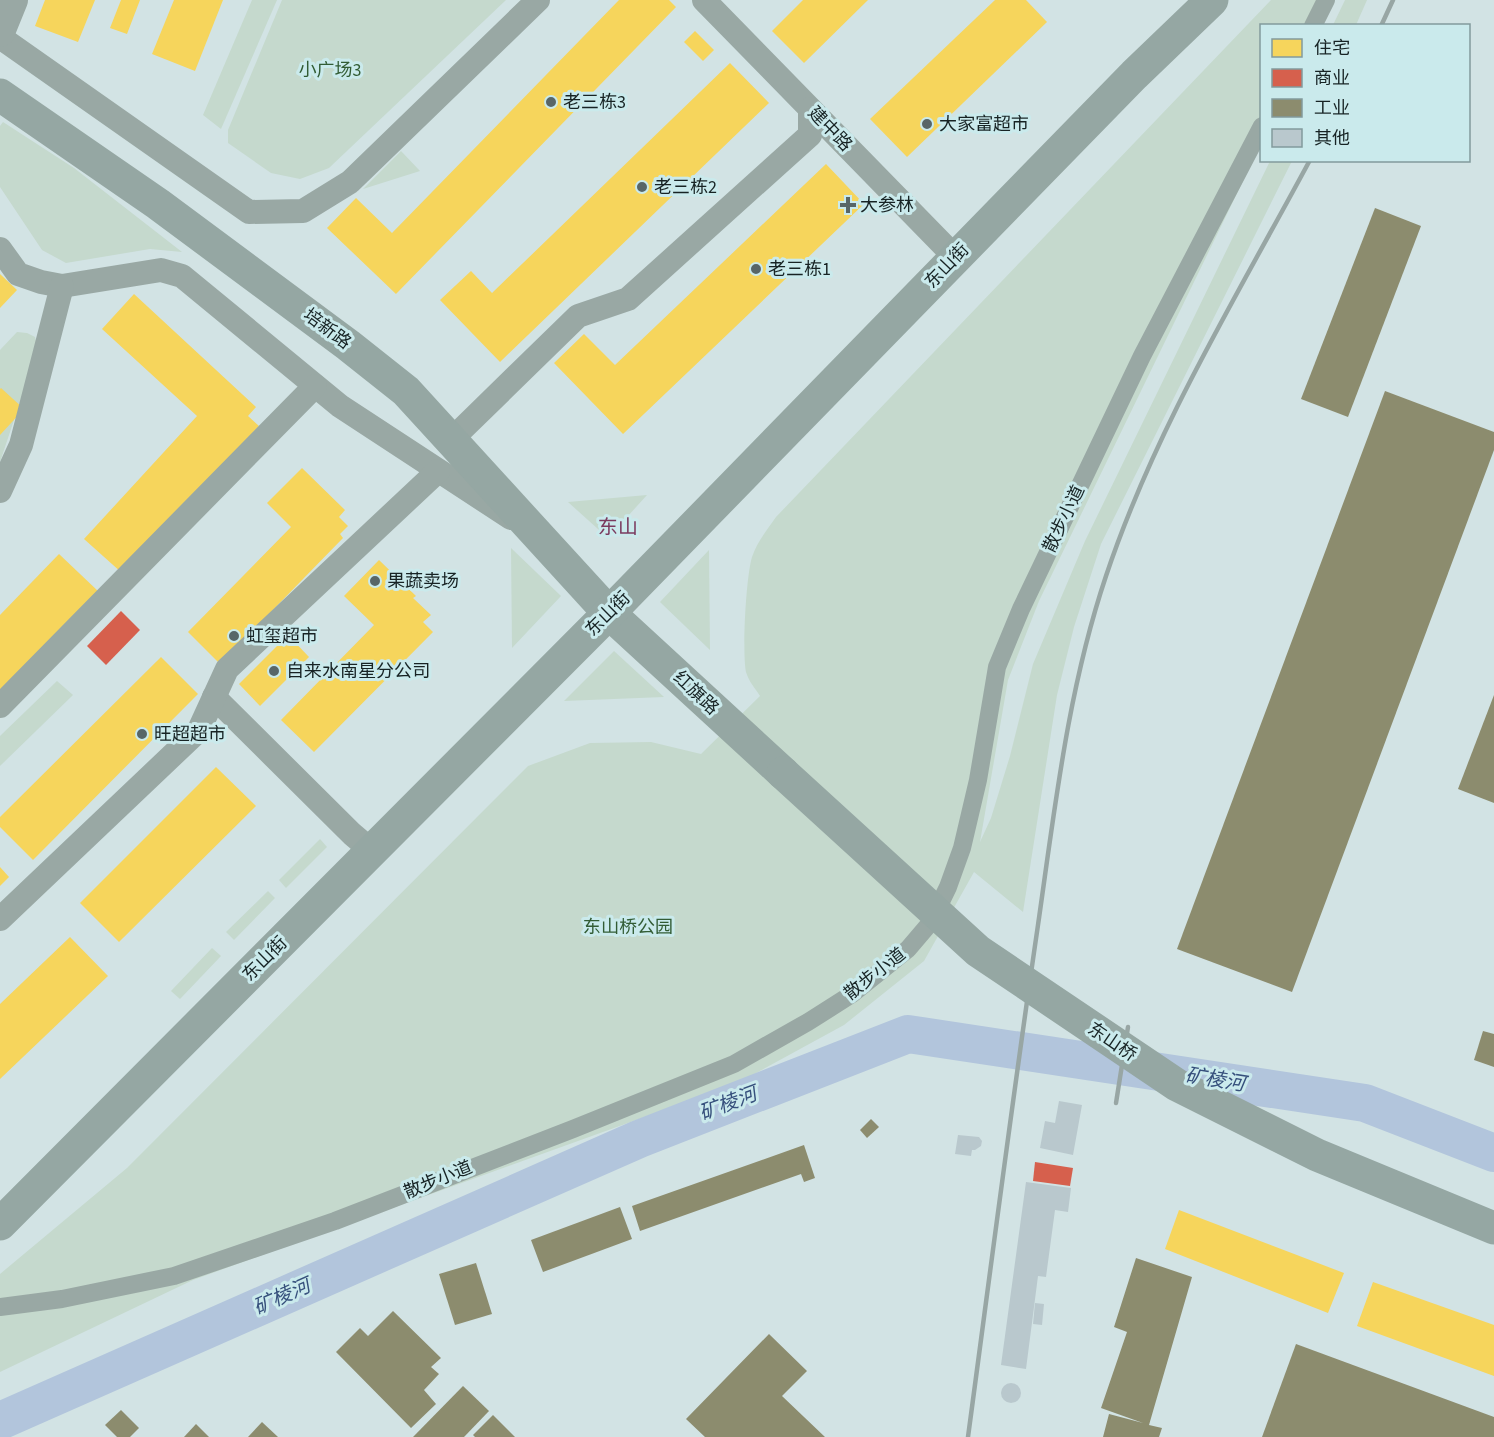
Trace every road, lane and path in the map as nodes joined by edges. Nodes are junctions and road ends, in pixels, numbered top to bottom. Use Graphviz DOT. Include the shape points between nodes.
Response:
graph roads {
  1 [pos="13,0"];
  2 [pos="538,0"];
  3 [pos="704,0"];
  4 [pos="1212,0"];
  5 [pos="1326,0"];
  6 [pos="1314,24"];
  7 [pos="0,32"];
  8 [pos="0,37"];
  9 [pos="0,95"];
  10 [pos="810,109"];
  11 [pos="1260,130"];
  12 [pos="0,249"];
  13 [pos="956,258"];
  14 [pos="62,286"];
  15 [pos="315,386"];
  16 [pos="451,440"];
  17 [pos="438,471"];
  18 [pos="0,490"];
  19 [pos="538,536"];
  20 [pos="609,613"];
  21 [pos="214,697"];
  22 [pos="0,706"];
  23 [pos="783,773"];
  24 [pos="372,851"];
  25 [pos="0,920"];
  26 [pos="0,1224"];
  27 [pos="1494,1228"];
  28 [pos="0,1307"];
  1 -- 7 [label="street"];
  2 -- 8 [label="street" via="350,182 303,211 249,212"];
  3 -- 10 [label="street, 建中路"];
  4 -- 13 [label="main road, 东山街"];
  5 -- 6 [label="street"];
  9 -- 16 [label="main road, 培新路" via="158,204 348,345 406,391"];
  10 -- 13 [label="street, 建中路"];
  10 -- 16 [label="street" via="810,135 628,299 578,316"];
  11 -- 28 [label="street, 散步小道" via="1142,356 1021,609 997,667 962,848 931,922 908,949 852,994 734,1064 573,1130 357,1213 174,1276"];
  12 -- 14 [label="street" via="18,274"];
  13 -- 20 [label="main road, 东山街"];
  14 -- 15 [label="street" via="161,270 182,276"];
  14 -- 18 [label="street" via="21,445"];
  15 -- 17 [label="street"];
  15 -- 22 [label="street"];
  16 -- 19 [label="main road, 培新路"];
  17 -- 19 [label="street"];
  17 -- 21 [label="street" via="227,669"];
  19 -- 20 [label="main road, 培新路"];
  20 -- 23 [label="main road, 红旗路"];
  20 -- 24 [label="main road, 东山街"];
  21 -- 24 [label="street"];
  21 -- 25 [label="street" via="199,730"];
  23 -- 27 [label="main road, 东山桥, bridge" via="978,951 1177,1085 1317,1155"];
  24 -- 26 [label="main road, 东山街"];
}
